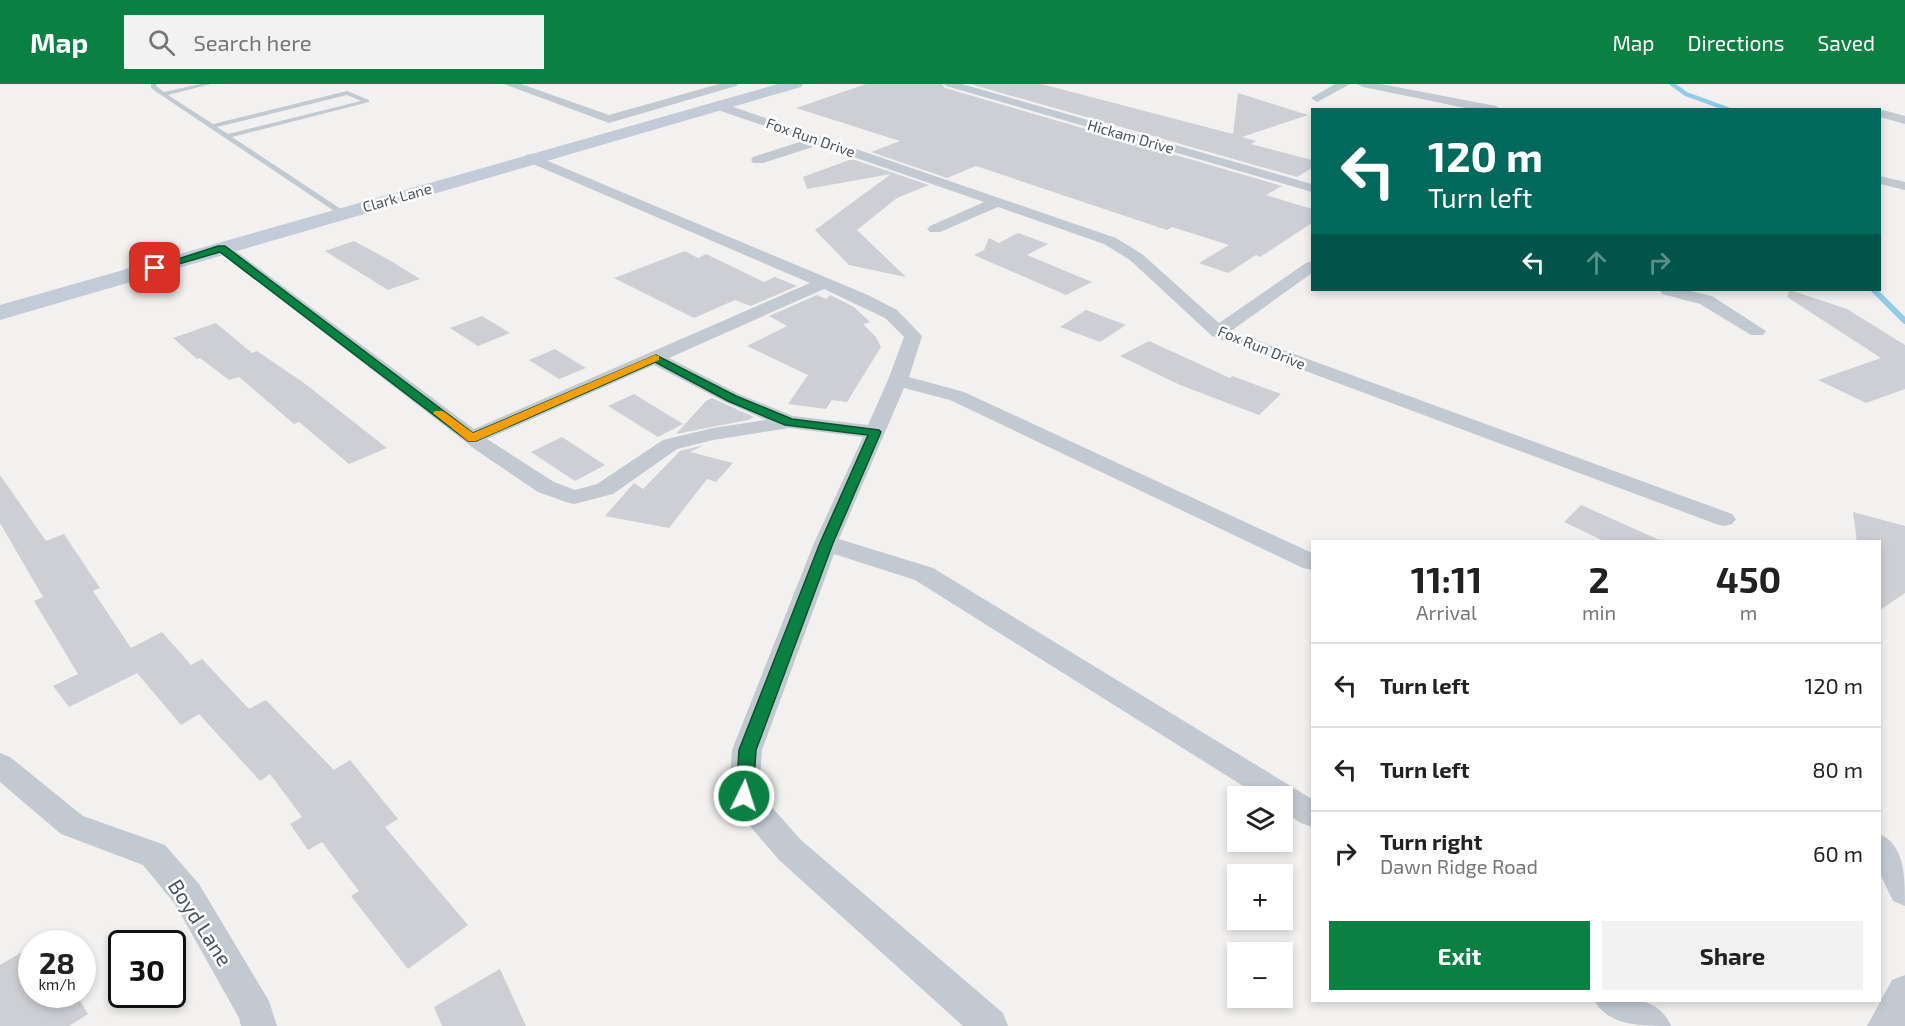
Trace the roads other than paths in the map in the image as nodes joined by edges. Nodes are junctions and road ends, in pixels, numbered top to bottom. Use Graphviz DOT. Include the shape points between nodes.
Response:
graph roads {
  1 [pos="154,84"];
  2 [pos="208,84"];
  3 [pos="510,84"];
  4 [pos="549,84"];
  5 [pos="732,84"];
  6 [pos="795,84"];
  7 [pos="950,84"];
  8 [pos="1344,84"];
  9 [pos="1363,84"];
  10 [pos="1446,89"];
  11 [pos="526,90"];
  12 [pos="163,94"];
  13 [pos="1317,98"];
  14 [pos="1431,98"];
  15 [pos="719,106"];
  16 [pos="1485,108"];
  17 [pos="1883,114"];
  18 [pos="1905,120"];
  19 [pos="212,126"];
  20 [pos="227,136"];
  21 [pos="820,140"];
  22 [pos="531,158"];
  23 [pos="758,160"];
  24 [pos="1881,180"];
  25 [pos="1905,186"];
  26 [pos="1311,188"];
  27 [pos="997,202"];
  28 [pos="343,213"];
  29 [pos="935,229"];
  30 [pos="222,248"];
  31 [pos="1311,267"];
  32 [pos="824,283"];
  33 [pos="1672,291"];
  34 [pos="0,313"];
  35 [pos="1757,331"];
  36 [pos="1218,332"];
  37 [pos="656,358"];
  38 [pos="898,380"];
  39 [pos="789,422"];
  40 [pos="875,432"];
  41 [pos="477,442"];
  42 [pos="1724,519"];
  43 [pos="826,543"];
  44 [pos="1311,562"];
  45 [pos="0,765"];
  46 [pos="1311,813"];
  47 [pos="1881,849"];
  48 [pos="1905,891"];
  49 [pos="1905,992"];
  50 [pos="1615,1002"];
  51 [pos="259,1026"];
  52 [pos="990,1026"];
  53 [pos="1653,1026"];
  54 [pos="1885,1026"];
  1 -- 12 [label="lane"];
  2 -- 12 [label="lane"];
  3 -- 11 [label="street"];
  4 -- 11 [label="street"];
  5 -- 11 [label="street" via="609,118"];
  6 -- 15 [label="main road, Clark Lane"];
  7 -- 26 [label="street, Hickam Drive"];
  8 -- 13 [label="street"];
  9 -- 14 [label="street"];
  10 -- 14 [label="street"];
  12 -- 19 [label="lane"];
  14 -- 16 [label="street"];
  15 -- 21 [label="street, Fox Run Drive"];
  15 -- 22 [label="main road, Clark Lane"];
  17 -- 18 [label="street"];
  19 -- 20 [label="lane"];
  19 -- 20 [label="lane" via="347,93 367,101"];
  20 -- 28 [label="lane"];
  21 -- 23 [label="street"];
  21 -- 27 [label="street, Fox Run Drive"];
  22 -- 28 [label="main road, Clark Lane"];
  22 -- 32 [label="street"];
  24 -- 25 [label="street"];
  27 -- 29 [label="street"];
  27 -- 36 [label="street, Fox Run Drive" via="1119,246"];
  28 -- 30 [label="main road, Clark Lane"];
  30 -- 34 [label="main road, Clark Lane"];
  30 -- 41 [label="street"];
  31 -- 36 [label="street"];
  32 -- 37 [label="street"];
  32 -- 38 [label="street" via="891,314 913,336"];
  33 -- 35 [label="street" via="1706,300"];
  36 -- 42 [label="street, Fox Run Drive"];
  37 -- 39 [label="street" via="732,398"];
  37 -- 41 [label="street"];
  38 -- 40 [label="street"];
  38 -- 44 [label="street" via="957,396"];
  39 -- 40 [label="street"];
  39 -- 41 [label="street" via="670,444 605,489 574,497 546,487"];
  40 -- 43 [label="street"];
  43 -- 46 [label="street" via="924,574"];
  43 -- 52 [label="street" via="747,750 744,796 790,850"];
  45 -- 51 [label="street, Boyd Lane" via="72,825 154,855 187,894 256,1013"];
  47 -- 48 [label="street"];
  49 -- 54 [label="street"];
  50 -- 53 [label="street"];
}
